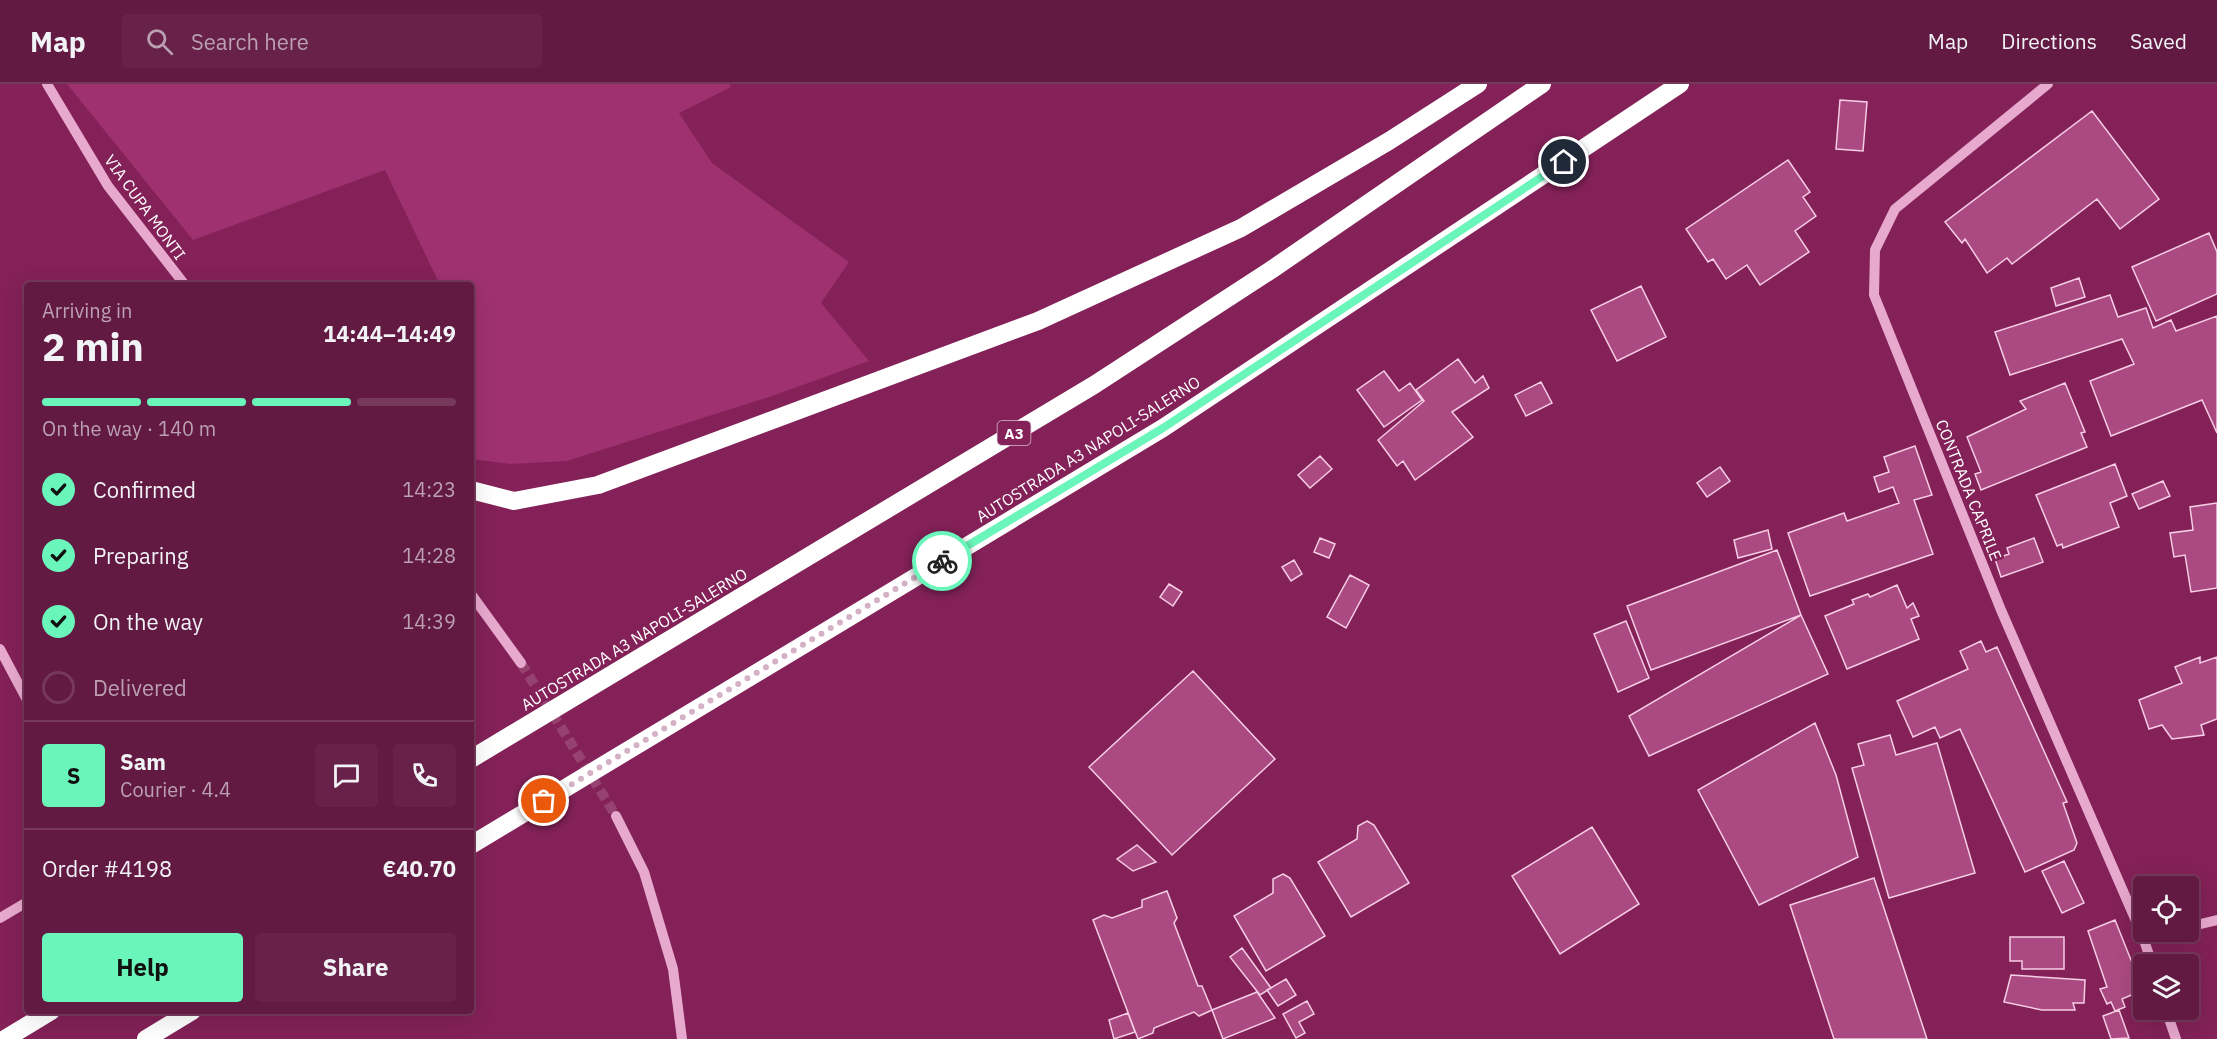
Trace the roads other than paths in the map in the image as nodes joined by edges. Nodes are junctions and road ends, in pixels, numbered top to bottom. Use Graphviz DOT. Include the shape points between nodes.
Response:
graph roads {
  1 [pos="47,84"];
  2 [pos="1478,84"];
  3 [pos="1542,84"];
  4 [pos="1680,84"];
  5 [pos="2048,84"];
  6 [pos="182,282"];
  7 [pos="474,491"];
  8 [pos="474,598"];
  9 [pos="0,649"];
  10 [pos="521,663"];
  11 [pos="24,694"];
  12 [pos="474,757"];
  13 [pos="616,816"];
  14 [pos="474,843"];
  15 [pos="24,904"];
  16 [pos="2133,914"];
  17 [pos="0,918"];
  18 [pos="2217,920"];
  19 [pos="2199,924"];
  20 [pos="46,1014"];
  21 [pos="187,1014"];
  22 [pos="2169,1020"];
  23 [pos="5,1039"];
  24 [pos="146,1039"];
  25 [pos="682,1039"];
  26 [pos="2176,1039"];
  1 -- 6 [label="street, VIA CUPA MONTI" via="108,186"];
  2 -- 7 [label="highway" via="1241,228 1038,321 598,485 514,501"];
  3 -- 12 [label="highway, AUTOSTRADA A3 NAPOLI-SALERNO / A3" via="1271,270 1094,385"];
  4 -- 14 [label="highway, AUTOSTRADA A3 NAPOLI-SALERNO" via="1163,428"];
  5 -- 16 [label="street, CONTRADA CAPRILE" via="1895,209 1875,250 1874,295 2001,610"];
  8 -- 10 [label="street"];
  9 -- 11 [label="street"];
  13 -- 25 [label="street" via="644,872 673,969"];
  15 -- 17 [label="street"];
  18 -- 19 [label="street"];
  20 -- 23 [label="highway"];
  21 -- 24 [label="highway"];
  22 -- 26 [label="street"];
}
